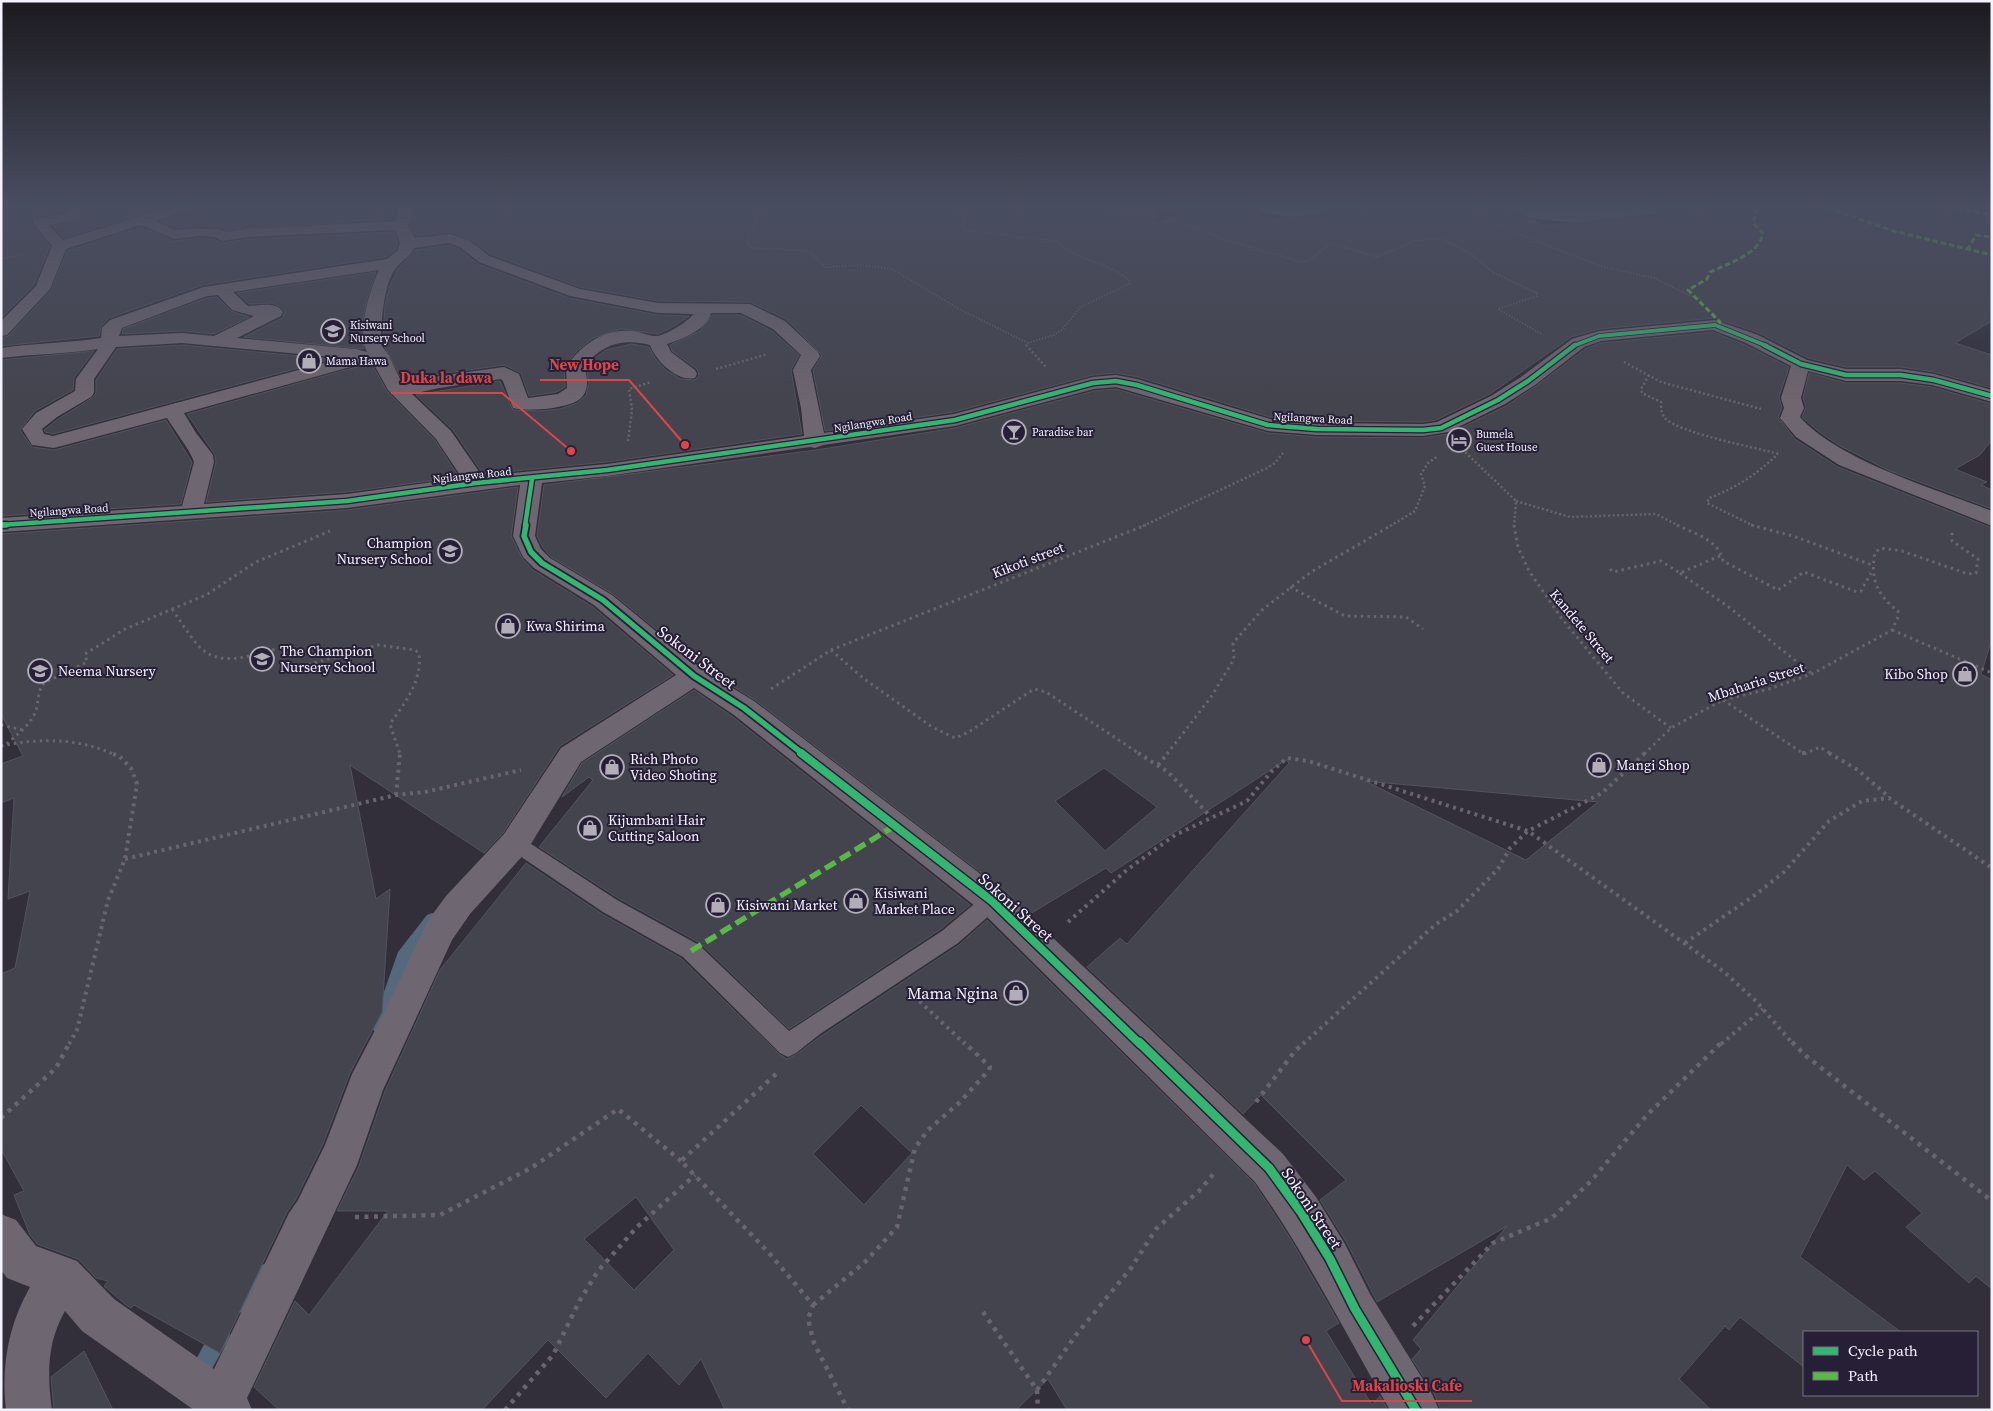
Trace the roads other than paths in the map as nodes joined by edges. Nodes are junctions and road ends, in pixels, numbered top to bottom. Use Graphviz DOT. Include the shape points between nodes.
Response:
graph roads {
  1 [pos="52,271"];
  2 [pos="341,271"];
  3 [pos="386,271"];
  4 [pos="518,271"];
  5 [pos="222,289"];
  6 [pos="702,308"];
  7 [pos="1,331"];
  8 [pos="219,340"];
  9 [pos="109,342"];
  10 [pos="656,342"];
  11 [pos="1,353"];
  12 [pos="377,355"];
  13 [pos="1801,364"];
  14 [pos="688,374"];
  15 [pos="399,392"];
  16 [pos="1992,396"];
  17 [pos="173,411"];
  18 [pos="815,442"];
  19 [pos="532,479"];
  20 [pos="476,483"];
  21 [pos="192,510"];
  22 [pos="1992,519"];
  23 [pos="1,525"];
  24 [pos="694,676"];
  25 [pos="515,843"];
  26 [pos="992,901"];
  27 [pos="1,1235"];
  28 [pos="62,1276"];
  29 [pos="226,1406"];
  30 [pos="28,1410"];
  31 [pos="1416,1410"];
  1 -- 7 [label="street" via="42,289"];
  2 -- 5 [label="street"];
  3 -- 12 [label="street" via="373,326 372,345"];
  4 -- 6 [label="street" via="576,293 658,308"];
  5 -- 8 [label="street" via="241,310 275,312"];
  5 -- 9 [label="street" via="184,297 116,324 111,328"];
  6 -- 10 [label="street" via="703,315 697,322"];
  6 -- 18 [label="street" via="730,307 755,311 779,325 809,352 811,356 802,370"];
  8 -- 9 [label="street" via="182,338"];
  8 -- 12 [label="street" via="282,349"];
  9 -- 11 [label="street"];
  9 -- 17 [label="street" via="85,379 84,393 47,413 32,429 37,440 54,442"];
  10 -- 14 [label="street" via="663,355"];
  10 -- 15 [label="street" via="621,336 590,350 575,367 575,394 568,398 520,404 512,378 504,373 439,382"];
  12 -- 15 [label="street"];
  12 -- 17 [label="street"];
  13 -- 16 [label="street" via="1846,375 1901,375 1934,380"];
  13 -- 18 [label="street, Ngilangwa Road" via="1752,339 1715,325 1624,332 1578,344 1498,400 1441,428 1317,430 1268,425 1116,381 1093,383 955,420"];
  13 -- 22 [label="street" via="1790,418 1803,433 1846,461"];
  15 -- 20 [label="street" via="440,430"];
  17 -- 21 [label="street" via="187,436 203,455"];
  18 -- 19 [label="street, Ngilangwa Road"];
  19 -- 20 [label="street, Ngilangwa Road"];
  19 -- 24 [label="street, Sokoni Street" via="524,536 531,552 542,563 603,600"];
  20 -- 21 [label="street, Ngilangwa Road" via="347,501"];
  21 -- 23 [label="street, Ngilangwa Road"];
  24 -- 25 [label="street" via="571,755"];
  24 -- 26 [label="street, Sokoni Street" via="744,708"];
  25 -- 26 [label="lane" via="610,906 691,951 788,1046 950,937"];
  25 -- 29 [label="street" via="458,905 439,932 365,1086 343,1151 304,1228"];
  26 -- 31 [label="street, Sokoni Street" via="1268,1168 1330,1258 1355,1309"];
  27 -- 28 [label="street" via="22,1263"];
  28 -- 29 [label="street" via="98,1316"];
  28 -- 30 [label="street" via="45,1300 31,1335 25,1367"];
}
